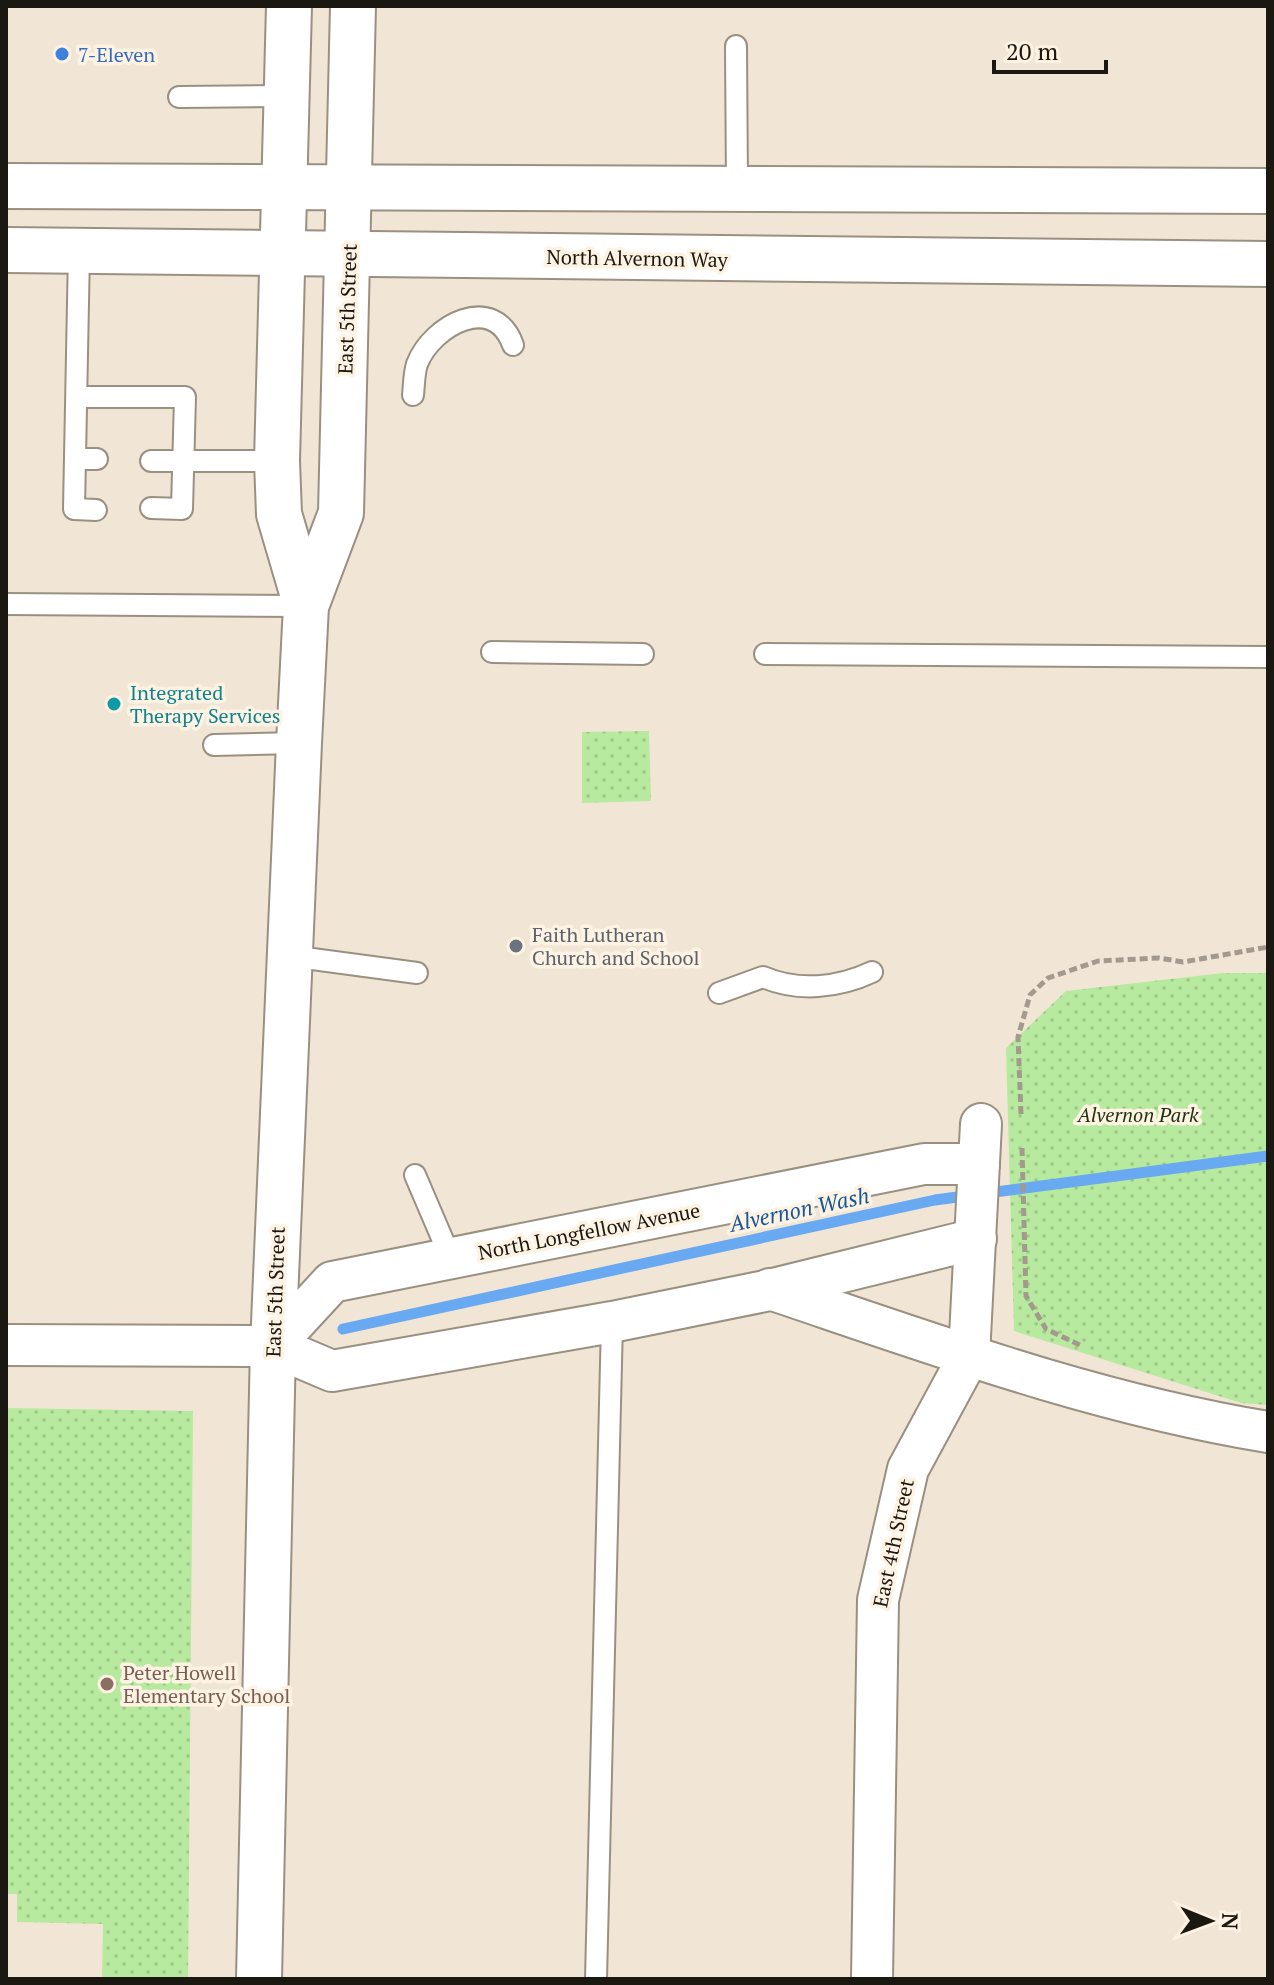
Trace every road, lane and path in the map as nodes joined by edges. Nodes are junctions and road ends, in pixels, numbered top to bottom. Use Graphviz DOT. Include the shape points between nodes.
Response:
graph roads {
  1 [pos="289,6"];
  2 [pos="353,6"];
  3 [pos="736,46"];
  4 [pos="287,96"];
  5 [pos="179,97"];
  6 [pos="286,185"];
  7 [pos="6,186"];
  8 [pos="349,186"];
  9 [pos="737,188"];
  10 [pos="1268,191"];
  11 [pos="6,250"];
  12 [pos="79,251"];
  13 [pos="283,255"];
  14 [pos="349,256"];
  15 [pos="1268,264"];
  16 [pos="513,345"];
  17 [pos="413,395"];
  18 [pos="78,397"];
  19 [pos="76,459"];
  20 [pos="97,459"];
  21 [pos="151,461"];
  22 [pos="277,461"];
  23 [pos="183,462"];
  24 [pos="151,508"];
  25 [pos="96,510"];
  26 [pos="6,604"];
  27 [pos="306,606"];
  28 [pos="492,652"];
  29 [pos="643,654"];
  30 [pos="765,654"];
  31 [pos="1268,657"];
  32 [pos="299,743"];
  33 [pos="214,745"];
  34 [pos="1268,947"];
  35 [pos="290,956"];
  36 [pos="872,972"];
  37 [pos="417,973"];
  38 [pos="719,993"];
  39 [pos="1021,1120"];
  40 [pos="981,1124"];
  41 [pos="1021,1134"];
  42 [pos="979,1164"];
  43 [pos="415,1175"];
  44 [pos="976,1239"];
  45 [pos="451,1259"];
  46 [pos="770,1289"];
  47 [pos="612,1322"];
  48 [pos="6,1345"];
  49 [pos="273,1346"];
  50 [pos="1095,1350"];
  51 [pos="969,1356"];
  52 [pos="1268,1432"];
  53 [pos="259,1979"];
  54 [pos="596,1979"];
  55 [pos="872,1979"];
  1 -- 4 [label="street, East 5th Street"];
  2 -- 8 [label="street, East 5th Street"];
  3 -- 9 [label="lane"];
  4 -- 5 [label="lane"];
  4 -- 6 [label="street, East 5th Street"];
  6 -- 7 [label="street"];
  6 -- 8 [label="street"];
  6 -- 13 [label="street, East 5th Street"];
  8 -- 9 [label="street"];
  8 -- 14 [label="street, East 5th Street"];
  9 -- 10 [label="street"];
  11 -- 12 [label="street, North Alvernon Way"];
  12 -- 13 [label="street, North Alvernon Way"];
  12 -- 18 [label="lane"];
  13 -- 14 [label="street, North Alvernon Way"];
  13 -- 22 [label="street, East 5th Street"];
  14 -- 15 [label="street, North Alvernon Way"];
  14 -- 27 [label="street, East 5th Street" via="341,513"];
  16 -- 17 [label="lane" via="508,331 492,318 467,316 436,334 416,365"];
  18 -- 19 [label="lane"];
  18 -- 23 [label="lane" via="185,397"];
  19 -- 20 [label="lane"];
  19 -- 25 [label="lane" via="74,509"];
  21 -- 23 [label="lane"];
  22 -- 23 [label="lane"];
  22 -- 27 [label="street, East 5th Street" via="279,514"];
  23 -- 24 [label="lane" via="182,509"];
  26 -- 27 [label="lane"];
  27 -- 32 [label="street, East 5th Street"];
  28 -- 29 [label="lane"];
  30 -- 31 [label="lane"];
  32 -- 33 [label="lane"];
  32 -- 35 [label="street, East 5th Street"];
  34 -- 39 [label="path" via="1183,962 1098,961 1048,978 1030,995 1018,1037"];
  35 -- 37 [label="lane"];
  35 -- 49 [label="street, East 5th Street"];
  36 -- 38 [label="lane" via="843,985 781,985 763,977"];
  40 -- 42 [label="street, East 4th Street"];
  41 -- 50 [label="path" via="1026,1296 1046,1329"];
  42 -- 44 [label="street, East 4th Street"];
  42 -- 45 [label="street, North Longfellow Avenue" via="924,1164"];
  43 -- 45 [label="lane"];
  44 -- 46 [label="street"];
  44 -- 51 [label="street, East 4th Street"];
  45 -- 49 [label="street, North Longfellow Avenue" via="332,1282"];
  46 -- 47 [label="street"];
  46 -- 51 [label="street"];
  47 -- 49 [label="street" via="332,1371"];
  47 -- 54 [label="lane"];
  48 -- 49 [label="street"];
  49 -- 53 [label="street, East 5th Street"];
  51 -- 52 [label="street" via="1119,1400"];
  51 -- 55 [label="street, East 4th Street" via="908,1469 878,1600"];
}
